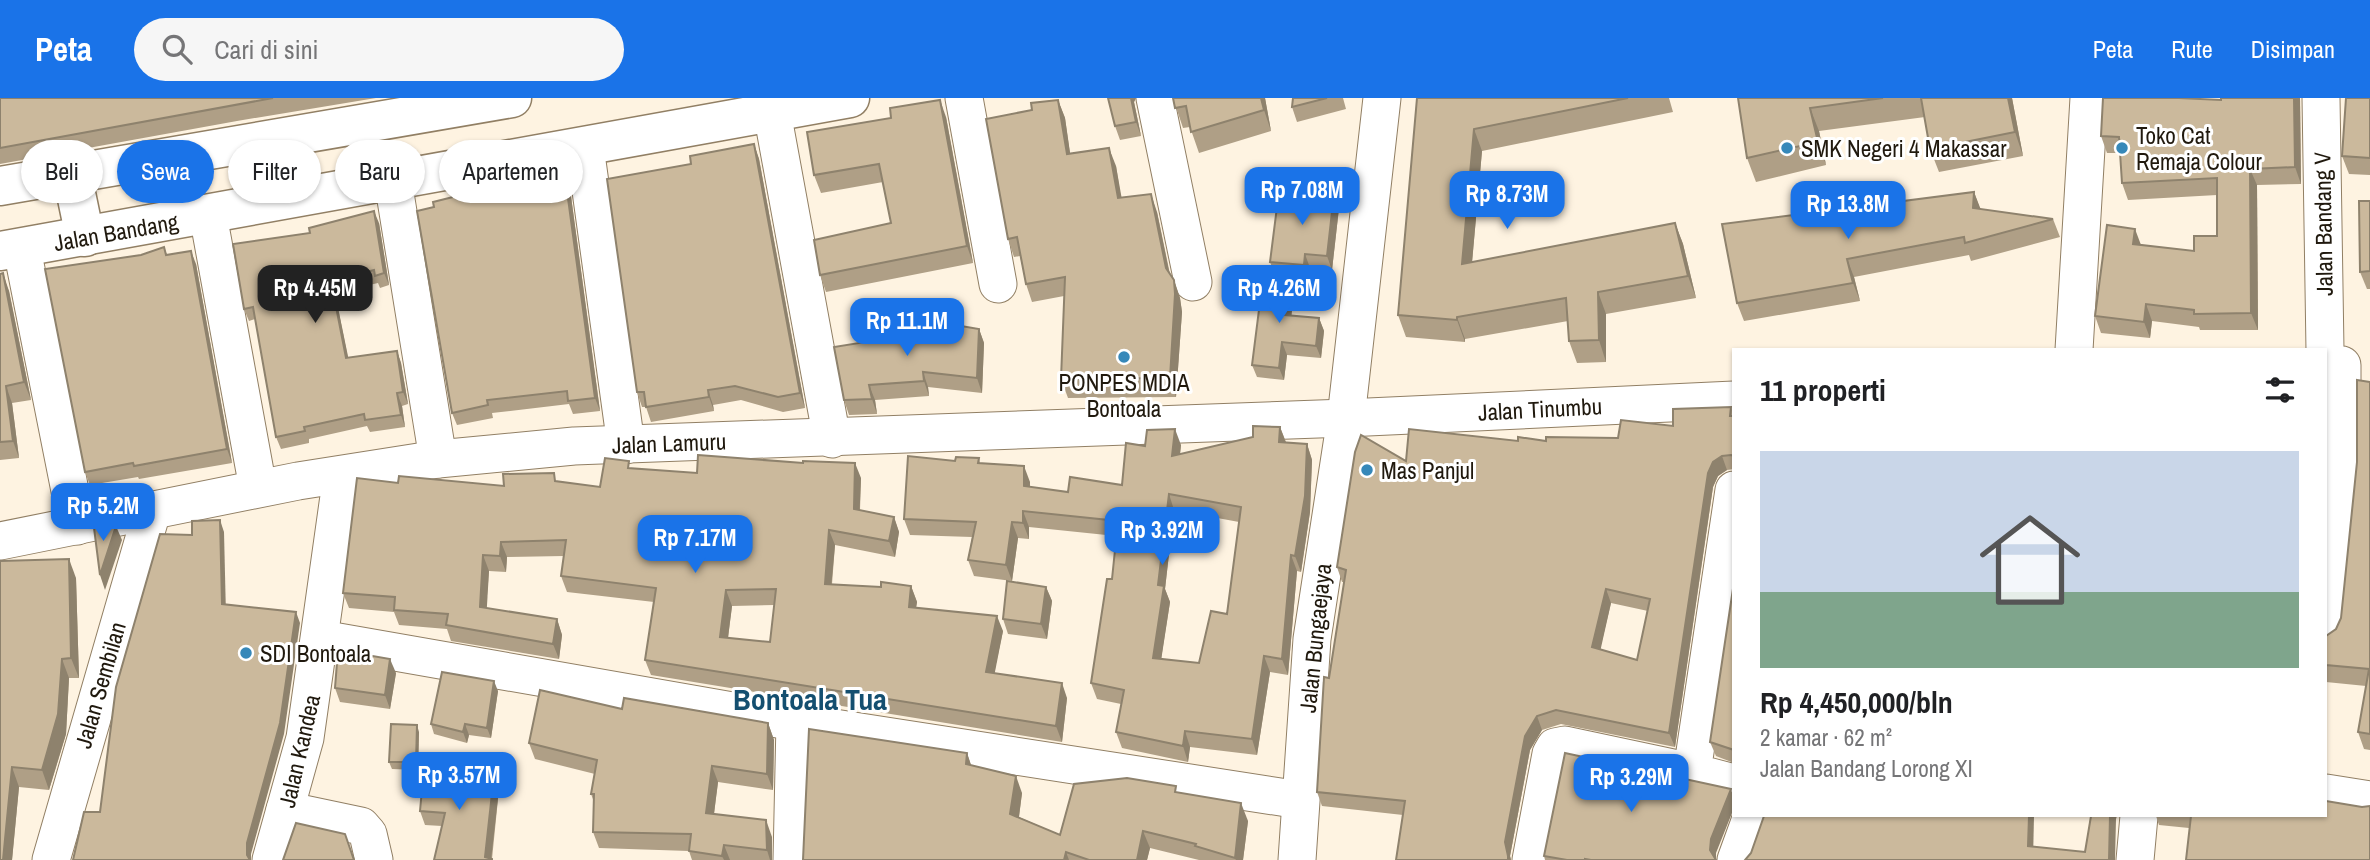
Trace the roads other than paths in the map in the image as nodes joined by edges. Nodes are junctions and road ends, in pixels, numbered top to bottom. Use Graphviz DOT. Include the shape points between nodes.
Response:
graph roads {
  1 [pos="512,98"];
  2 [pos="850,98"];
  3 [pos="964,98"];
  4 [pos="1156,98"];
  5 [pos="1382,98"];
  6 [pos="2089,98"];
  7 [pos="2321,98"];
  8 [pos="772,112"];
  9 [pos="585,147"];
  10 [pos="103,169"];
  11 [pos="425,175"];
  12 [pos="21,182"];
  13 [pos="0,186"];
  14 [pos="335,192"];
  15 [pos="78,203"];
  16 [pos="397,203"];
  17 [pos="208,215"];
  18 [pos="85,237"];
  19 [pos="11,250"];
  20 [pos="1193,282"];
  21 [pos="998,284"];
  22 [pos="2074,348"];
  23 [pos="2341,361"];
  24 [pos="1732,400"];
  25 [pos="1346,418"];
  26 [pos="832,439"];
  27 [pos="626,445"];
  28 [pos="438,459"];
  29 [pos="342,475"];
  30 [pos="258,488"];
  31 [pos="1732,503"];
  32 [pos="152,511"];
  33 [pos="77,526"];
  34 [pos="0,541"];
  35 [pos="2327,617"];
  36 [pos="321,639"];
  37 [pos="795,722"];
  38 [pos="1692,772"];
  39 [pos="1732,782"];
  40 [pos="2327,793"];
  41 [pos="1300,800"];
  42 [pos="2370,800"];
  43 [pos="285,810"];
  44 [pos="1752,817"];
  45 [pos="2139,817"];
  46 [pos="51,860"];
  47 [pos="271,860"];
  48 [pos="374,860"];
  49 [pos="792,860"];
  50 [pos="1297,860"];
  51 [pos="1531,860"];
  52 [pos="1735,860"];
  53 [pos="2135,860"];
  1 -- 10 [label="main road"];
  2 -- 8 [label="main road, Jalan Bandang"];
  3 -- 21 [label="street"];
  4 -- 20 [label="street"];
  5 -- 25 [label="street, Jalan Bungaejaya"];
  6 -- 22 [label="street"];
  7 -- 23 [label="street, Jalan Bandang V"];
  8 -- 9 [label="main road, Jalan Bandang"];
  8 -- 26 [label="street"];
  9 -- 11 [label="main road, Jalan Bandang"];
  9 -- 27 [label="street"];
  12 -- 13 [label="main road"];
  14 -- 17 [label="main road, Jalan Bandang"];
  15 -- 18 [label="main road"];
  16 -- 28 [label="street"];
  17 -- 18 [label="main road, Jalan Bandang"];
  17 -- 30 [label="street"];
  18 -- 19 [label="main road, Jalan Bandang"];
  19 -- 33 [label="street"];
  23 -- 35 [label="street, Jalan Bandang V" via="2342,477"];
  24 -- 25 [label="street, Jalan Tinumbu"];
  25 -- 26 [label="street, Jalan Lamuru"];
  25 -- 41 [label="street, Jalan Bungaejaya" via="1312,639"];
  26 -- 27 [label="street, Jalan Lamuru"];
  27 -- 28 [label="street, Jalan Lamuru"];
  28 -- 29 [label="street, Jalan Lamuru"];
  29 -- 30 [label="street, Jalan Lamuru"];
  29 -- 36 [label="street, Jalan Kandea"];
  30 -- 32 [label="street, Jalan Lamuru"];
  31 -- 38 [label="street"];
  32 -- 33 [label="street, Jalan Lamuru"];
  32 -- 46 [label="street, Jalan Sembilan"];
  33 -- 34 [label="street, Jalan Lamuru"];
  36 -- 37 [label="street"];
  36 -- 43 [label="street, Jalan Kandea" via="305,738"];
  37 -- 41 [label="street"];
  37 -- 49 [label="street"];
  38 -- 39 [label="street"];
  38 -- 51 [label="street" via="1559,745 1551,754"];
  40 -- 42 [label="street"];
  41 -- 50 [label="street, Jalan Bungaejaya"];
  43 -- 47 [label="street, Jalan Kandea"];
  43 -- 48 [label="street" via="361,826 368,834"];
  44 -- 52 [label="street"];
  45 -- 53 [label="street"];
}
